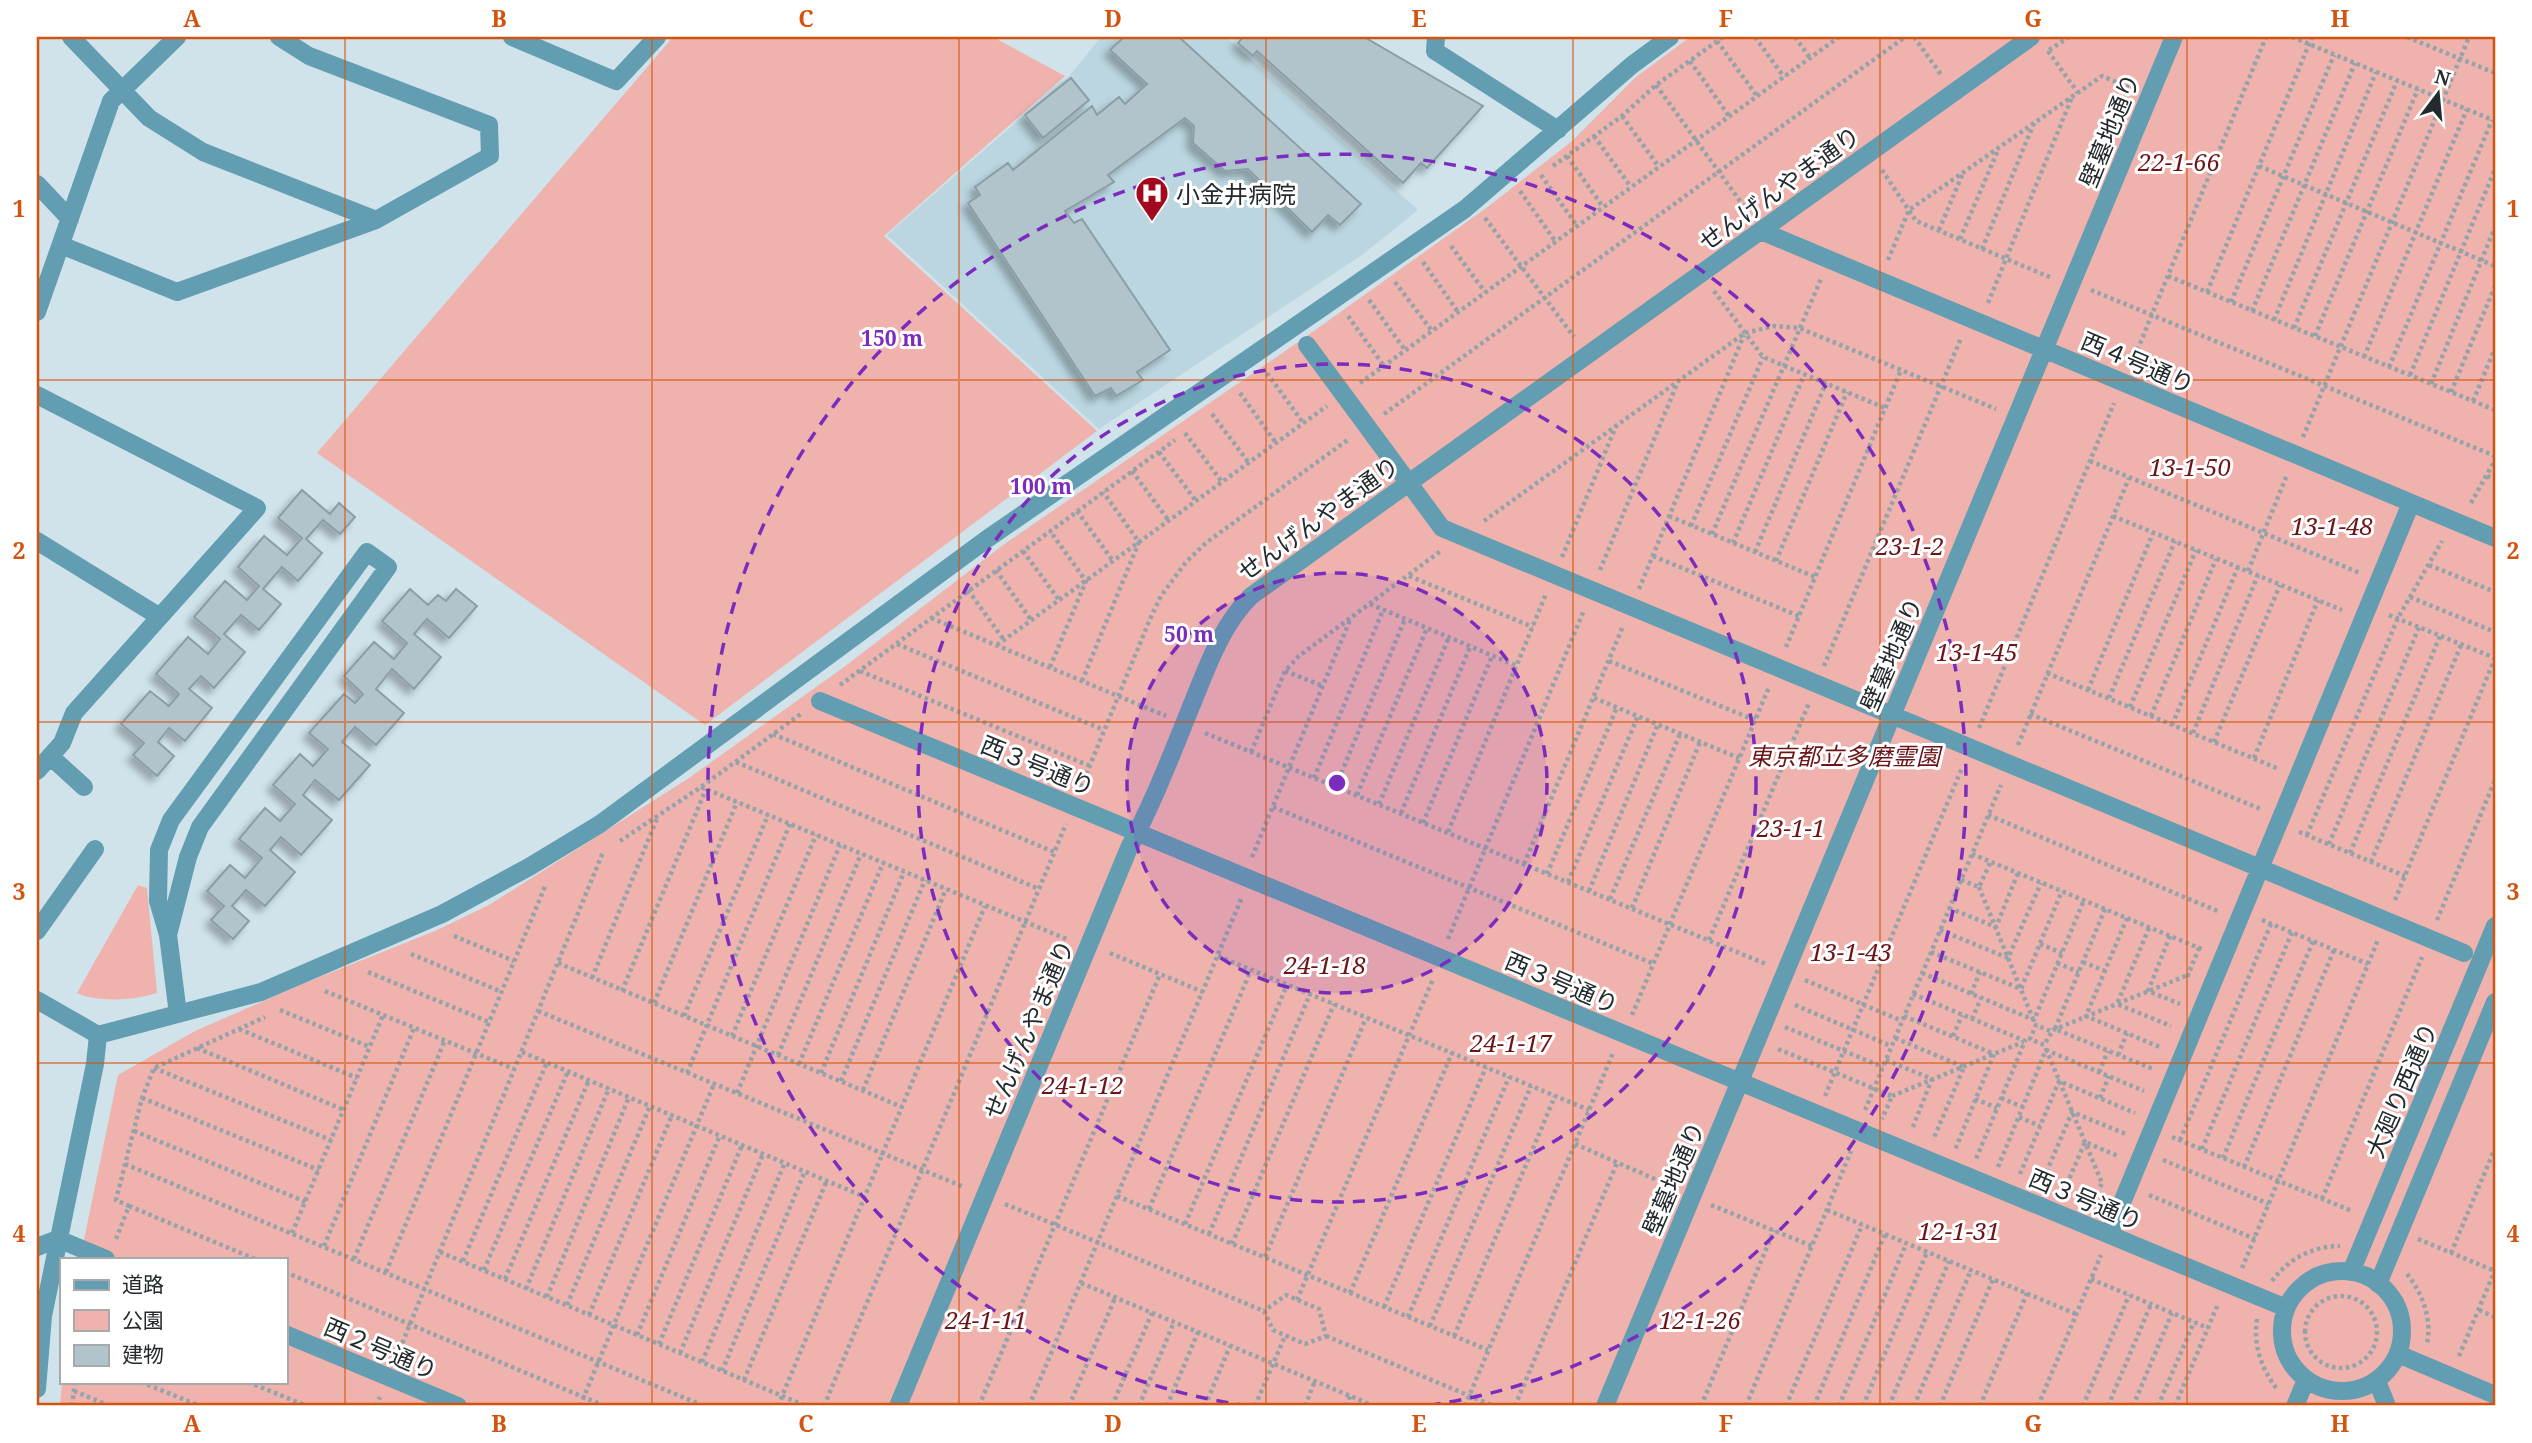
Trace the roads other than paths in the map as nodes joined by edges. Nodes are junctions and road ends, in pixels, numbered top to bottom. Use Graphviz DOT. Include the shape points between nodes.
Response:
graph roads {
  1 [pos="71,37"];
  2 [pos="177,37"];
  3 [pos="279,37"];
  4 [pos="512,37"];
  5 [pos="657,37"];
  6 [pos="1436,37"];
  7 [pos="1670,37"];
  8 [pos="2031,37"];
  9 [pos="2174,37"];
  10 [pos="123,90"];
  11 [pos="1558,130"];
  12 [pos="37,184"];
  13 [pos="70,219"];
  14 [pos="376,220"];
  15 [pos="1761,231"];
  16 [pos="61,245"];
  17 [pos="37,312"];
  18 [pos="1307,345"];
  19 [pos="2045,350"];
  20 [pos="37,395"];
  21 [pos="1409,483"];
  22 [pos="2411,503"];
  23 [pos="2495,538"];
  24 [pos="37,541"];
  25 [pos="160,617"];
  26 [pos="820,701"];
  27 [pos="1892,715"];
  28 [pos="50,756"];
  29 [pos="37,771"];
  30 [pos="84,788"];
  31 [pos="1138,832"];
  32 [pos="95,849"];
  33 [pos="2260,868"];
  34 [pos="2495,926"];
  35 [pos="37,931"];
  36 [pos="168,935"];
  37 [pos="2464,953"];
  38 [pos="37,1000"];
  39 [pos="2495,1002"];
  40 [pos="178,1014"];
  41 [pos="98,1035"];
  42 [pos="1740,1082"];
  43 [pos="2109,1234"];
  44 [pos="58,1239"];
  45 [pos="37,1247"];
  46 [pos="104,1258"];
  47 [pos="2351,1272"];
  48 [pos="2378,1284"];
  49 [pos="2286,1308"];
  50 [pos="287,1335"];
  51 [pos="2398,1354"];
  52 [pos="2306,1380"];
  53 [pos="2377,1381"];
  54 [pos="37,1389"];
  55 [pos="2495,1395"];
  56 [pos="2341,1399"];
  57 [pos="2290,1402"];
  58 [pos="458,1406"];
  59 [pos="898,1406"];
  60 [pos="1605,1406"];
  61 [pos="2388,1406"];
  1 -- 10 [label="street"];
  2 -- 10 [label="street"];
  3 -- 14 [label="street" via="309,56 489,125 490,156"];
  4 -- 5 [label="street" via="616,81"];
  6 -- 11 [label="street" via="1435,51"];
  7 -- 11 [label="street"];
  8 -- 15 [label="street, せんげんやま通り"];
  9 -- 19 [label="street, 壁墓地通り"];
  10 -- 13 [label="street" via="111,101"];
  10 -- 14 [label="street" via="149,118 203,152"];
  11 -- 40 [label="street" via="1465,209 987,539 600,824 442,914 261,992"];
  12 -- 13 [label="street"];
  13 -- 16 [label="street"];
  14 -- 16 [label="street" via="177,292"];
  15 -- 19 [label="street, 西４号通り"];
  15 -- 21 [label="street, せんげんやま通り"];
  16 -- 17 [label="street"];
  18 -- 21 [label="street"];
  19 -- 22 [label="street, 西４号通り"];
  19 -- 27 [label="street, 壁墓地通り"];
  20 -- 25 [label="street" via="257,508"];
  21 -- 27 [label="street" via="1442,528"];
  21 -- 31 [label="street, せんげんやま通り" via="1251,596 1229,621"];
  22 -- 23 [label="street, 西４号通り"];
  22 -- 33 [label="street"];
  24 -- 25 [label="street"];
  25 -- 28 [label="street" via="74,713 62,743"];
  26 -- 31 [label="street, 西３号通り"];
  27 -- 33 [label="street"];
  27 -- 42 [label="street, 壁墓地通り"];
  28 -- 29 [label="street"];
  28 -- 30 [label="street"];
  31 -- 42 [label="street, 西３号通り"];
  31 -- 59 [label="street, せんげんやま通り"];
  32 -- 35 [label="street"];
  33 -- 37 [label="street"];
  33 -- 43 [label="street"];
  34 -- 47 [label="street, 大廻り西通り"];
  36 -- 36 [label="street" via="158,901 159,850 171,820 367,552 387,567 200,827"];
  36 -- 40 [label="street"];
  38 -- 41 [label="street"];
  39 -- 48 [label="street"];
  40 -- 41 [label="street"];
  41 -- 44 [label="street"];
  42 -- 43 [label="street, 西３号通り"];
  42 -- 60 [label="street, 壁墓地通り"];
  43 -- 49 [label="street, 西３号通り"];
  44 -- 45 [label="street"];
  44 -- 46 [label="street"];
  44 -- 54 [label="street" via="43,1316"];
  47 -- 48 [label="street"];
  47 -- 49 [label="street" via="2318,1276 2299,1289"];
  48 -- 51 [label="street" via="2392,1298 2401,1320"];
  49 -- 52 [label="street" via="2283,1343 2292,1365"];
  50 -- 58 [label="street, 西２号通り"];
  51 -- 53 [label="street"];
  51 -- 55 [label="street"];
  52 -- 56 [label="street"];
  52 -- 57 [label="street"];
  53 -- 56 [label="street"];
  53 -- 61 [label="street"];
}
